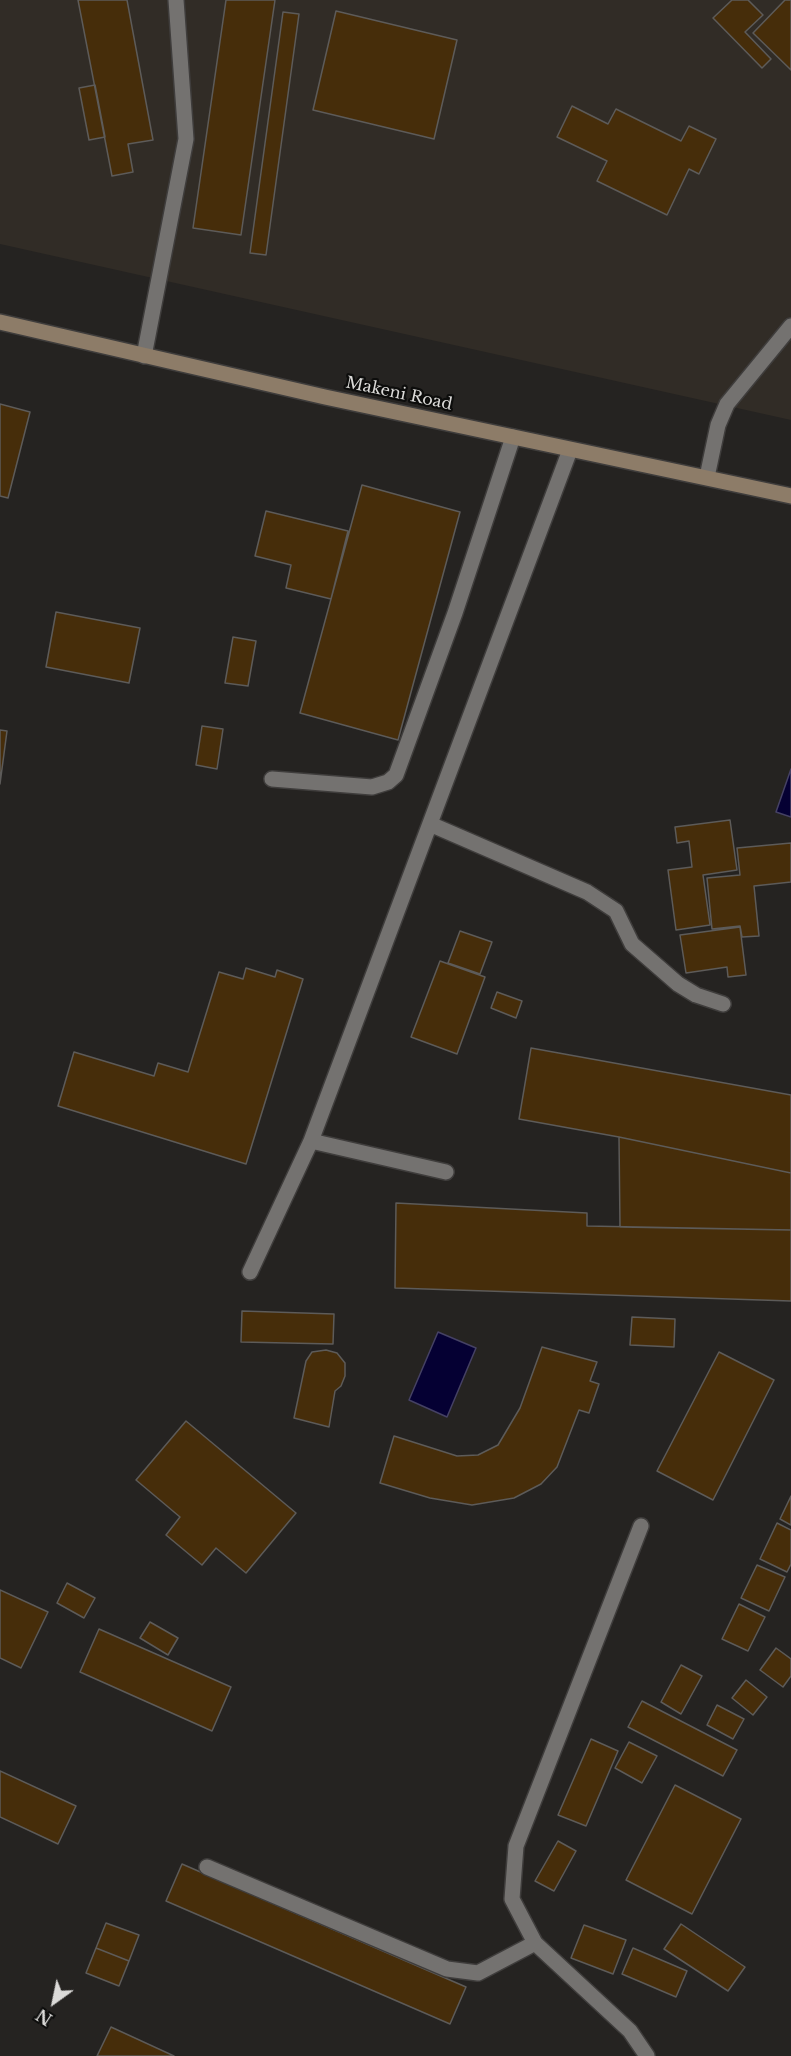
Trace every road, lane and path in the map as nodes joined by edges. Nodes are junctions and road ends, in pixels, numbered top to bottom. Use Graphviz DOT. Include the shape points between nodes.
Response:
graph roads {
  1 [pos="176,0"];
  2 [pos="0,322"];
  3 [pos="791,327"];
  4 [pos="144,356"];
  5 [pos="513,437"];
  6 [pos="570,450"];
  7 [pos="707,477"];
  8 [pos="791,496"];
  9 [pos="272,779"];
  10 [pos="430,824"];
  11 [pos="723,1004"];
  12 [pos="310,1141"];
  13 [pos="446,1172"];
  14 [pos="250,1272"];
  15 [pos="641,1526"];
  16 [pos="207,1867"];
  17 [pos="535,1942"];
  18 [pos="647,2056"];
  1 -- 4 [label="street" via="186,139"];
  2 -- 4 [label="main road, Makeni Road"];
  3 -- 7 [label="street" via="727,404 718,425"];
  4 -- 5 [label="main road, Makeni Road"];
  5 -- 6 [label="main road, Makeni Road"];
  5 -- 9 [label="street" via="396,775 372,787"];
  6 -- 7 [label="main road, Makeni Road"];
  6 -- 10 [label="street"];
  7 -- 8 [label="main road, Makeni Road"];
  10 -- 11 [label="street" via="587,892 616,911 632,944 678,984"];
  10 -- 12 [label="street"];
  12 -- 13 [label="street"];
  12 -- 14 [label="street"];
  15 -- 17 [label="street" via="516,1846 512,1899"];
  16 -- 17 [label="street" via="447,1969 478,1973"];
  17 -- 18 [label="street" via="630,2031"];
}
